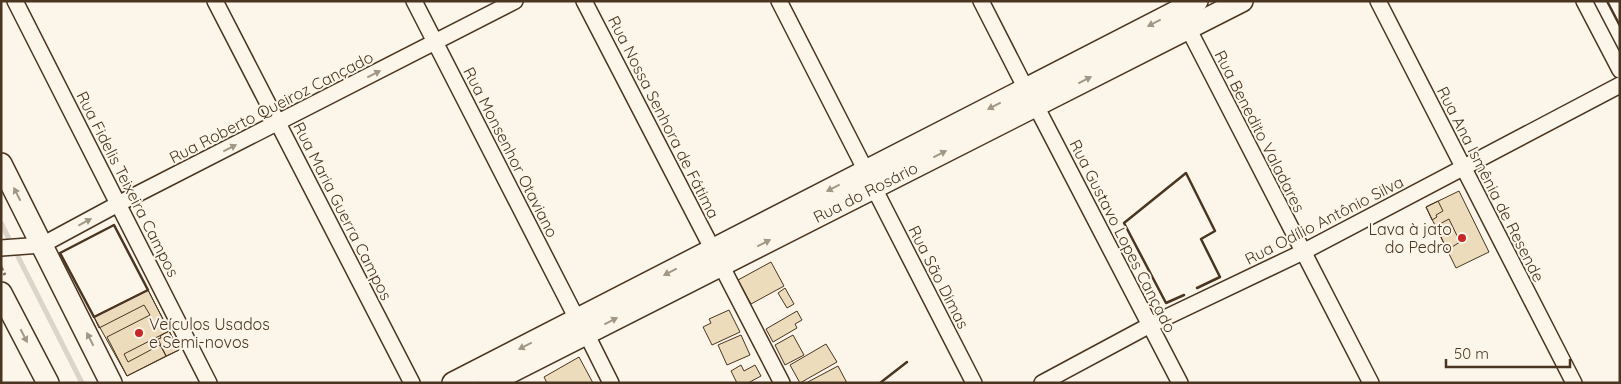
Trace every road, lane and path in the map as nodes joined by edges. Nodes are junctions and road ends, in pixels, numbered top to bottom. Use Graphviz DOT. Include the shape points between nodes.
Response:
graph roads {
  1 [pos="15,1"];
  2 [pos="215,1"];
  3 [pos="414,1"];
  4 [pos="515,1"];
  5 [pos="584,1"];
  6 [pos="779,1"];
  7 [pos="981,1"];
  8 [pos="1242,1"];
  9 [pos="1378,1"];
  10 [pos="1584,1"];
  11 [pos="1185,10"];
  12 [pos="435,42"];
  13 [pos="1620,70"];
  14 [pos="1620,85"];
  15 [pos="1031,97"];
  16 [pos="278,124"];
  17 [pos="1,164"];
  18 [pos="1464,168"];
  19 [pos="870,179"];
  20 [pos="118,204"];
  21 [pos="33,246"];
  22 [pos="2,248"];
  23 [pos="1303,252"];
  24 [pos="717,257"];
  25 [pos="1,293"];
  26 [pos="1150,325"];
  27 [pos="582,326"];
  28 [pos="48,383"];
  29 [pos="112,383"];
  30 [pos="209,383"];
  31 [pos="412,383"];
  32 [pos="453,383"];
  33 [pos="489,383"];
  34 [pos="611,383"];
  35 [pos="782,383"];
  36 [pos="974,383"];
  37 [pos="1042,383"];
  38 [pos="1180,383"];
  39 [pos="1371,383"];
  40 [pos="1574,383"];
  1 -- 20 [label="street, Rua Fidelis Teixeira Campos"];
  2 -- 16 [label="street, Rua Maria Guerra Campos"];
  3 -- 12 [label="street, Rua Monsenhor Otaviano"];
  4 -- 12 [label="street, Rua Roberto Queiroz Cançado"];
  5 -- 24 [label="street, Rua Nossa Senhora de Fátima"];
  6 -- 19 [label="street, Rua São Dimas"];
  7 -- 15 [label="street, Rua Gustavo Lopes Cançado"];
  8 -- 11 [label="main road, Rua do Rosário"];
  9 -- 18 [label="street, Rua Ana Ismênia de Resende"];
  10 -- 13 [label="street"];
  11 -- 15 [label="main road, Rua do Rosário"];
  11 -- 23 [label="street, Rua Benedito Valadares"];
  16 -- 12 [label="street, Rua Roberto Queiroz Cançado, one-way"];
  12 -- 27 [label="street, Rua Monsenhor Otaviano"];
  14 -- 18 [label="street, Rua Odílio Antônio Silva"];
  15 -- 19 [label="main road, Rua do Rosário"];
  15 -- 26 [label="street, Rua Gustavo Lopes Cançado"];
  20 -- 16 [label="street, Rua Roberto Queiroz Cançado, one-way"];
  16 -- 31 [label="street, Rua Maria Guerra Campos"];
  21 -- 17 [label="main road, one-way"];
  18 -- 23 [label="street, Rua Odílio Antônio Silva"];
  18 -- 40 [label="street, Rua Ana Ismênia de Resende"];
  19 -- 24 [label="main road, Rua do Rosário"];
  19 -- 36 [label="street, Rua São Dimas"];
  21 -- 20 [label="street, Rua Roberto Queiroz Cançado, one-way"];
  20 -- 30 [label="street, Rua Fidelis Teixeira Campos"];
  21 -- 22 [label="street"];
  29 -- 21 [label="main road, one-way"];
  23 -- 26 [label="street, Rua Odílio Antônio Silva"];
  23 -- 39 [label="street, Rua Benedito Valadares"];
  24 -- 27 [label="main road, Rua do Rosário"];
  24 -- 35 [label="street, Rua Nossa Senhora de Fátima"];
  25 -- 28 [label="main road, one-way"];
  26 -- 37 [label="street, Rua Odílio Antônio Silva"];
  26 -- 38 [label="street, Rua Gustavo Lopes Cançado"];
  27 -- 32 [label="main road, Rua do Rosário, one-way"];
  27 -- 33 [label="main road, Rua do Rosário"];
  27 -- 34 [label="street, Rua Monsenhor Otaviano"];
}
